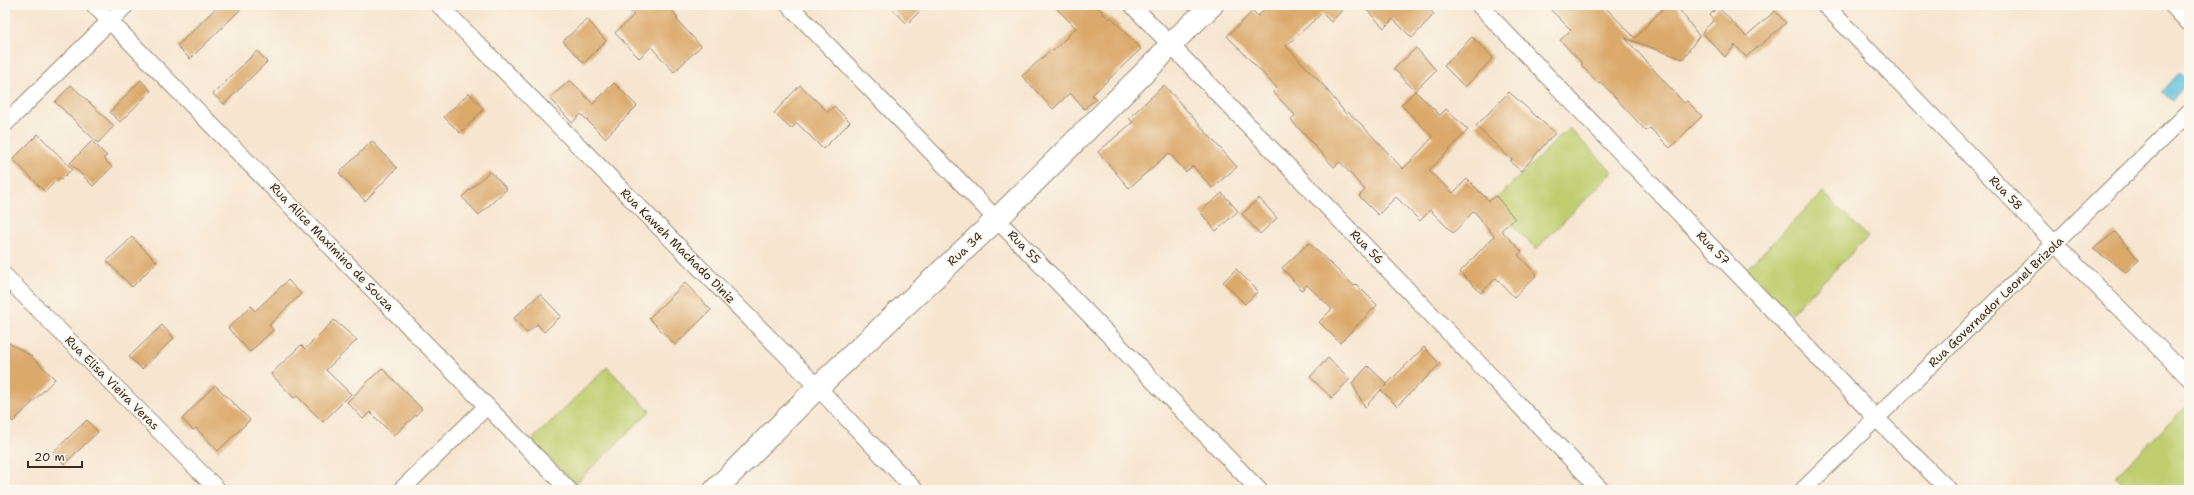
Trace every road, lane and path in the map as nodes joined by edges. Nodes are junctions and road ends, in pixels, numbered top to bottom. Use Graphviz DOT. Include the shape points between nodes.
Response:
graph roads {
  1 [pos="94,5"];
  2 [pos="126,5"];
  3 [pos="439,5"];
  4 [pos="789,5"];
  5 [pos="1132,5"];
  6 [pos="1212,5"];
  7 [pos="1479,5"];
  8 [pos="1825,5"];
  9 [pos="2172,5"];
  10 [pos="110,21"];
  11 [pos="2189,23"];
  12 [pos="1170,44"];
  13 [pos="2189,112"];
  14 [pos="5,124"];
  15 [pos="997,219"];
  16 [pos="2055,244"];
  17 [pos="5,276"];
  18 [pos="2189,378"];
  19 [pos="817,388"];
  20 [pos="487,406"];
  21 [pos="1877,419"];
  22 [pos="218,490"];
  23 [pos="401,490"];
  24 [pos="569,490"];
  25 [pos="715,490"];
  26 [pos="915,490"];
  27 [pos="1259,490"];
  28 [pos="1601,490"];
  29 [pos="1803,490"];
  30 [pos="1949,490"];
  1 -- 10 [label="street, Rua Alice Maximino de Souza"];
  2 -- 10 [label="street"];
  3 -- 19 [label="street, Rua Kaweh Machado Diniz"];
  4 -- 15 [label="street, Rua 55"];
  5 -- 12 [label="street, Rua 56"];
  6 -- 12 [label="street, Rua 34" via="1187,31"];
  7 -- 21 [label="street, Rua 57"];
  8 -- 16 [label="street, Rua 58"];
  9 -- 11 [label="street"];
  10 -- 14 [label="street"];
  10 -- 20 [label="street, Rua Alice Maximino de Souza"];
  12 -- 15 [label="street, Rua 34"];
  12 -- 28 [label="street, Rua 56"];
  13 -- 16 [label="street, Rua Governador Leonel Brizola"];
  15 -- 19 [label="street, Rua 34"];
  15 -- 27 [label="street, Rua 55"];
  16 -- 18 [label="street, Rua 58"];
  16 -- 21 [label="street, Rua Governador Leonel Brizola"];
  17 -- 22 [label="street, Rua Elisa Vieira Veras"];
  19 -- 25 [label="street, Rua 34"];
  19 -- 26 [label="street, Rua Kaweh Machado Diniz"];
  20 -- 23 [label="street"];
  20 -- 24 [label="street, Rua Alice Maximino de Souza"];
  21 -- 29 [label="street, Rua Governador Leonel Brizola"];
  21 -- 30 [label="street, Rua 57"];
}
